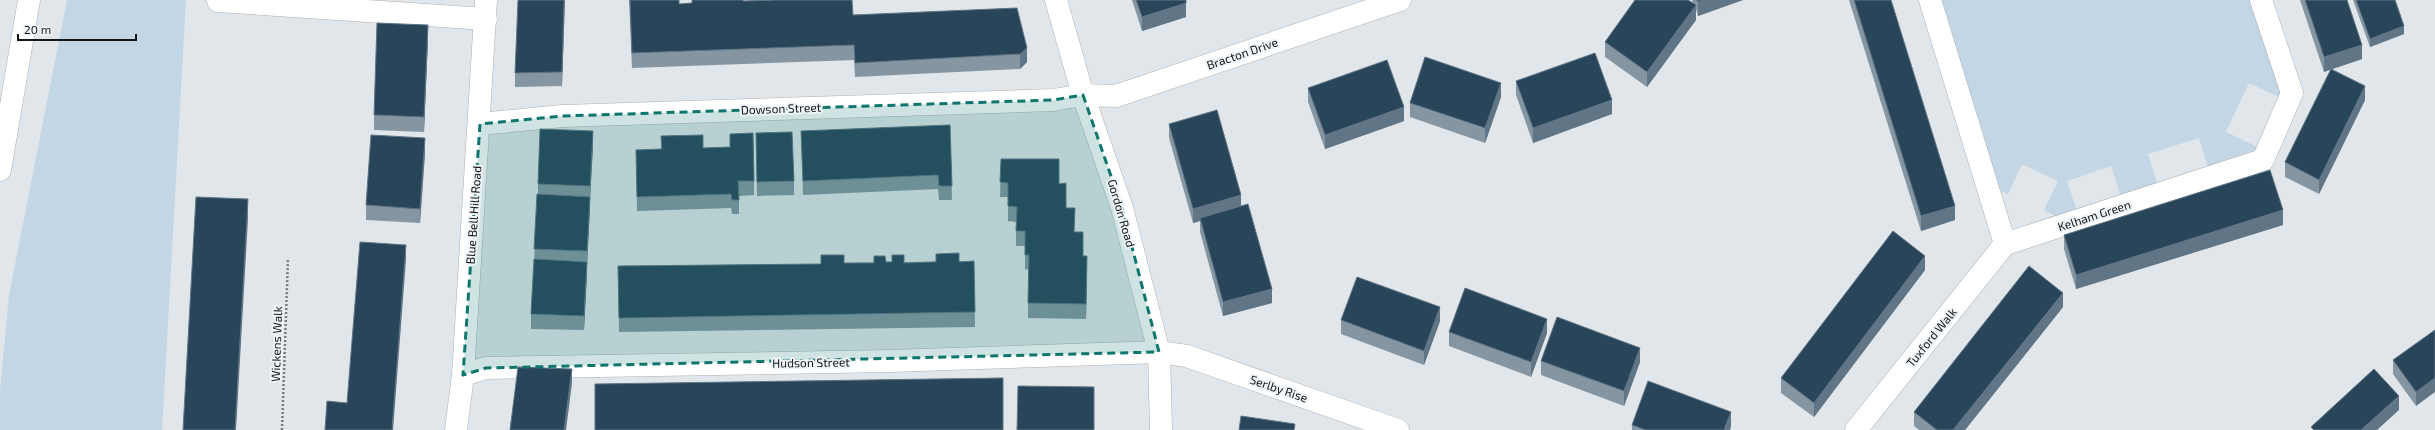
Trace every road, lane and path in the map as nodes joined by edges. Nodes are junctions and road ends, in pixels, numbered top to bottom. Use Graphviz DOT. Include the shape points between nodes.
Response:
graph roads {
  1 [pos="29,0"];
  2 [pos="1056,0"];
  3 [pos="1400,0"];
  4 [pos="1930,0"];
  5 [pos="2261,0"];
  6 [pos="218,1"];
  7 [pos="486,9"];
  8 [pos="1083,95"];
  9 [pos="480,124"];
  10 [pos="0,170"];
  11 [pos="2005,244"];
  12 [pos="288,258"];
  13 [pos="1160,352"];
  14 [pos="464,375"];
  15 [pos="282,430"];
  16 [pos="456,430"];
  17 [pos="1161,430"];
  18 [pos="1398,430"];
  19 [pos="1856,430"];
  1 -- 10 [label="street"];
  2 -- 8 [label="street, Gordon Road"];
  3 -- 8 [label="street, Bracton Drive" via="1116,96"];
  4 -- 11 [label="street"];
  5 -- 11 [label="street, Kelham Green" via="2292,93 2263,160"];
  6 -- 7 [label="street"];
  7 -- 9 [label="street, Blue Bell Hill Road"];
  8 -- 9 [label="street, Dowson Street" via="1054,100 563,116"];
  8 -- 13 [label="street, Gordon Road" via="1122,208"];
  9 -- 14 [label="street, Blue Bell Hill Road"];
  11 -- 19 [label="street, Tuxford Walk"];
  12 -- 15 [label="path, Wickens Walk"];
  13 -- 14 [label="street, Hudson Street" via="874,361 486,368"];
  13 -- 17 [label="street, Gordon Road"];
  13 -- 18 [label="street, Serlby Rise" via="1187,356"];
  14 -- 16 [label="street, Blue Bell Hill Road"];
}
